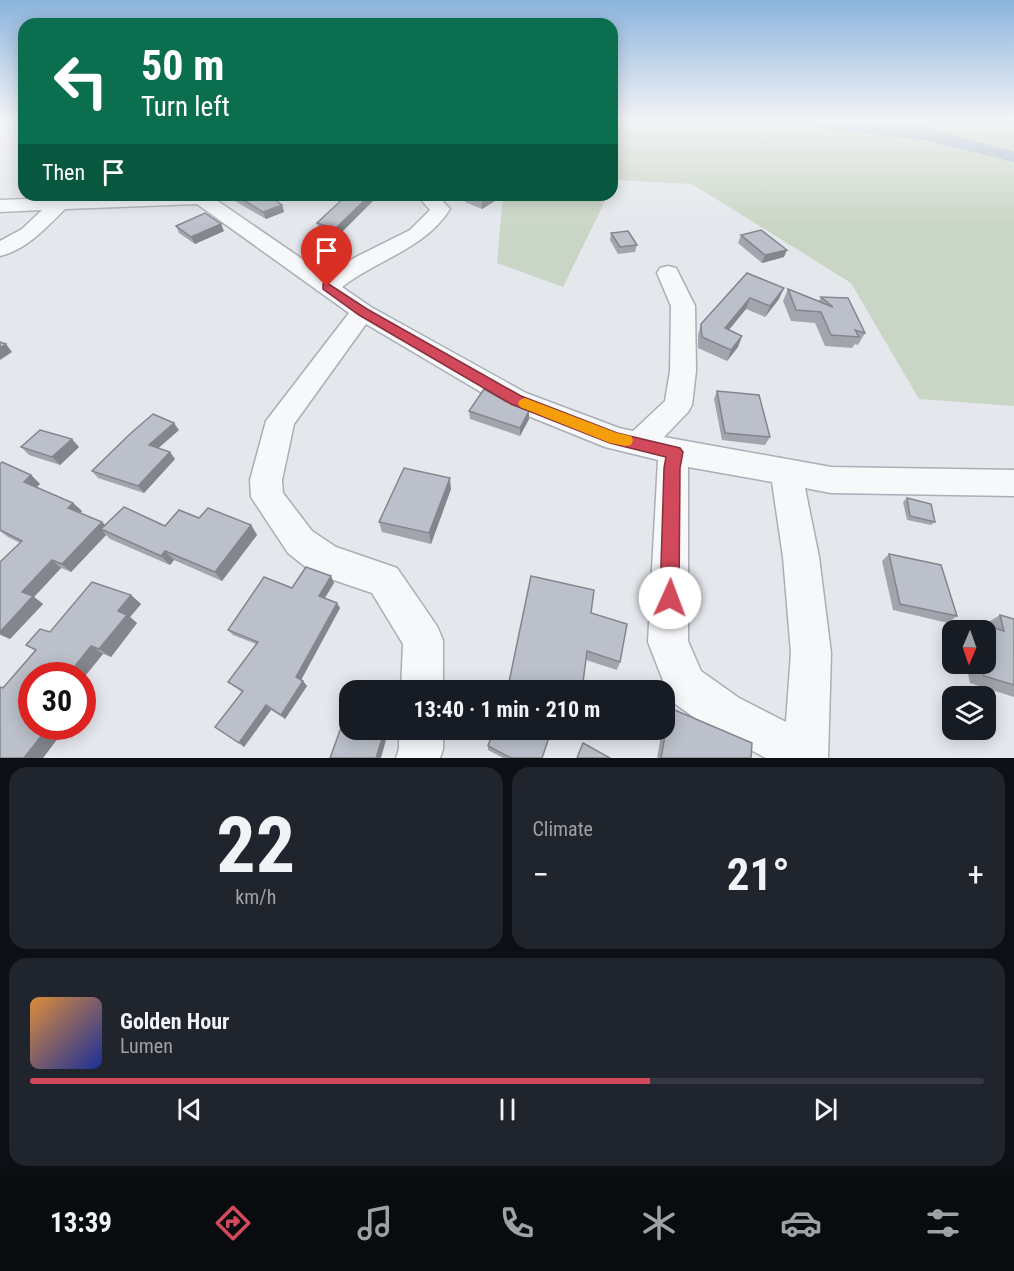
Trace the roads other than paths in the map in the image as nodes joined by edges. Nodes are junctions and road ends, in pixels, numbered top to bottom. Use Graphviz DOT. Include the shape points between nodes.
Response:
graph roads {
  1 [pos="75,201"];
  2 [pos="208,201"];
  3 [pos="432,201"];
  4 [pos="59,204"];
  5 [pos="0,206"];
  6 [pos="0,250"];
  7 [pos="668,273"];
  8 [pos="327,287"];
  9 [pos="363,312"];
  10 [pos="657,448"];
  11 [pos="786,473"];
  12 [pos="1014,483"];
  13 [pos="422,680"];
  14 [pos="421,740"];
  15 [pos="806,757"];
  16 [pos="418,758"];
  1 -- 4 [label="street"];
  2 -- 8 [label="street"];
  3 -- 8 [label="street" via="440,209 424,230 364,261"];
  4 -- 5 [label="street"];
  4 -- 6 [label="street" via="29,233"];
  7 -- 10 [label="street" via="683,306 683,371 678,405"];
  8 -- 9 [label="street"];
  9 -- 10 [label="street" via="516,400 616,439"];
  9 -- 13 [label="street" via="280,421 266,480 267,497 300,542 326,561 384,580 423,640"];
  10 -- 11 [label="street"];
  10 -- 15 [label="street" via="672,468 668,642 686,686 724,713"];
  11 -- 12 [label="street" via="831,480"];
  11 -- 15 [label="street" via="801,557 811,653"];
  14 -- 16 [label="street"];
}
